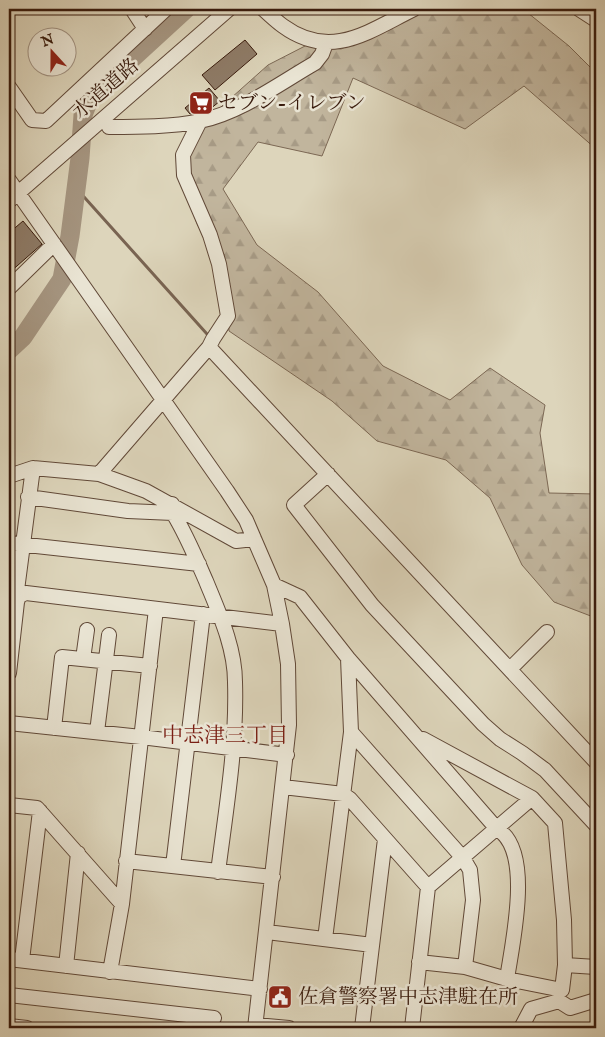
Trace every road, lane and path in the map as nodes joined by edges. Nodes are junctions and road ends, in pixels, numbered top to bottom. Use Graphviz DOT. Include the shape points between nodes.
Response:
graph roads {
  1 [pos="132,9"];
  2 [pos="166,9"];
  3 [pos="229,9"];
  4 [pos="263,9"];
  5 [pos="414,9"];
  6 [pos="579,9"];
  7 [pos="596,20"];
  8 [pos="145,29"];
  9 [pos="326,43"];
  10 [pos="9,87"];
  11 [pos="200,121"];
  12 [pos="103,125"];
  13 [pos="9,180"];
  14 [pos="13,197"];
  15 [pos="54,244"];
  16 [pos="9,288"];
  17 [pos="209,347"];
  18 [pos="164,400"];
  19 [pos="33,468"];
  20 [pos="99,474"];
  21 [pos="328,474"];
  22 [pos="9,476"];
  23 [pos="28,497"];
  24 [pos="172,508"];
  25 [pos="254,539"];
  26 [pos="9,543"];
  27 [pos="23,544"];
  28 [pos="199,564"];
  29 [pos="274,585"];
  30 [pos="15,592"];
  31 [pos="156,609"];
  32 [pos="203,614"];
  33 [pos="221,617"];
  34 [pos="282,624"];
  35 [pos="87,630"];
  36 [pos="547,632"];
  37 [pos="109,635"];
  38 [pos="348,658"];
  39 [pos="83,659"];
  40 [pos="107,662"];
  41 [pos="150,666"];
  42 [pos="510,669"];
  43 [pos="9,673"];
  44 [pos="9,723"];
  45 [pos="54,728"];
  46 [pos="97,732"];
  47 [pos="350,732"];
  48 [pos="416,735"];
  49 [pos="141,737"];
  50 [pos="188,742"];
  51 [pos="233,748"];
  52 [pos="287,755"];
  53 [pos="596,762"];
  54 [pos="283,787"];
  55 [pos="343,794"];
  56 [pos="532,798"];
  57 [pos="9,805"];
  58 [pos="40,811"];
  59 [pos="596,825"];
  60 [pos="497,829"];
  61 [pos="385,839"];
  62 [pos="78,853"];
  63 [pos="463,858"];
  64 [pos="126,861"];
  65 [pos="173,866"];
  66 [pos="218,872"];
  67 [pos="273,878"];
  68 [pos="428,887"];
  69 [pos="122,904"];
  70 [pos="266,932"];
  71 [pos="325,939"];
  72 [pos="372,945"];
  73 [pos="16,960"];
  74 [pos="419,962"];
  75 [pos="565,965"];
  76 [pos="66,966"];
  77 [pos="465,967"];
  78 [pos="596,967"];
  79 [pos="110,972"];
  80 [pos="507,979"];
  81 [pos="260,989"];
  82 [pos="9,995"];
  83 [pos="560,996"];
  84 [pos="596,1000"];
  85 [pos="214,1018"];
  86 [pos="256,1026"];
  87 [pos="289,1028"];
  88 [pos="362,1028"];
  89 [pos="412,1028"];
  90 [pos="521,1028"];
  1 -- 8 [label="street"];
  2 -- 8 [label="street"];
  3 -- 12 [label="street, 水道道路"];
  4 -- 9 [label="street" via="298,36"];
  5 -- 9 [label="street" via="355,37"];
  6 -- 7 [label="street"];
  8 -- 10 [label="street" via="46,121 32,120"];
  9 -- 11 [label="street" via="315,63 236,109"];
  11 -- 12 [label="street" via="138,127"];
  11 -- 17 [label="street" via="183,155 184,175 210,235 228,316"];
  12 -- 14 [label="street, 水道道路" via="74,143"];
  13 -- 14 [label="street"];
  14 -- 15 [label="street"];
  15 -- 16 [label="street"];
  15 -- 18 [label="street"];
  17 -- 18 [label="street"];
  17 -- 21 [label="street"];
  18 -- 20 [label="street"];
  18 -- 25 [label="street" via="246,520"];
  19 -- 20 [label="street"];
  19 -- 22 [label="street"];
  19 -- 23 [label="street"];
  20 -- 24 [label="street" via="146,491"];
  21 -- 42 [label="street"];
  21 -- 59 [label="street" via="294,505 372,605 483,724 545,770"];
  23 -- 24 [label="street" via="128,511"];
  23 -- 27 [label="street"];
  24 -- 25 [label="street" via="236,541"];
  24 -- 28 [label="street"];
  25 -- 29 [label="street"];
  26 -- 27 [label="street"];
  27 -- 28 [label="street"];
  27 -- 30 [label="street"];
  28 -- 33 [label="street"];
  29 -- 34 [label="street"];
  29 -- 38 [label="street" via="300,596"];
  30 -- 31 [label="street"];
  30 -- 43 [label="street"];
  31 -- 32 [label="street"];
  31 -- 41 [label="street"];
  32 -- 33 [label="street"];
  32 -- 50 [label="street"];
  33 -- 34 [label="street"];
  33 -- 51 [label="street" via="233,660"];
  34 -- 52 [label="street" via="290,682"];
  35 -- 39 [label="street"];
  36 -- 42 [label="street"];
  37 -- 40 [label="street"];
  38 -- 47 [label="street"];
  38 -- 48 [label="street"];
  39 -- 40 [label="street"];
  39 -- 45 [label="street" via="62,657"];
  40 -- 41 [label="street"];
  40 -- 46 [label="street"];
  41 -- 49 [label="street"];
  42 -- 53 [label="street"];
  44 -- 45 [label="street"];
  45 -- 46 [label="street"];
  46 -- 49 [label="street"];
  47 -- 55 [label="street"];
  47 -- 63 [label="street"];
  48 -- 56 [label="street"];
  48 -- 60 [label="street"];
  49 -- 50 [label="street"];
  49 -- 64 [label="street"];
  50 -- 51 [label="street"];
  50 -- 65 [label="street"];
  51 -- 52 [label="street"];
  51 -- 66 [label="street"];
  52 -- 54 [label="street"];
  54 -- 55 [label="street"];
  54 -- 67 [label="street"];
  55 -- 61 [label="street"];
  55 -- 71 [label="street"];
  56 -- 60 [label="street"];
  56 -- 75 [label="street" via="555,823"];
  57 -- 58 [label="street"];
  58 -- 62 [label="street"];
  58 -- 73 [label="street"];
  60 -- 63 [label="street"];
  60 -- 80 [label="street" via="510,843 519,881"];
  61 -- 68 [label="street"];
  61 -- 72 [label="street"];
  62 -- 69 [label="street"];
  62 -- 76 [label="street"];
  63 -- 68 [label="street"];
  63 -- 77 [label="street" via="470,870 473,900"];
  64 -- 65 [label="street"];
  64 -- 69 [label="street"];
  65 -- 66 [label="street"];
  66 -- 67 [label="street"];
  67 -- 70 [label="street"];
  68 -- 74 [label="street"];
  69 -- 79 [label="street"];
  70 -- 71 [label="street"];
  70 -- 81 [label="street"];
  71 -- 72 [label="street"];
  72 -- 88 [label="street"];
  73 -- 76 [label="street"];
  74 -- 77 [label="street"];
  74 -- 89 [label="street"];
  75 -- 78 [label="street"];
  75 -- 83 [label="street"];
  76 -- 79 [label="street"];
  77 -- 80 [label="street"];
  79 -- 81 [label="street"];
  80 -- 83 [label="street"];
  81 -- 86 [label="street"];
  82 -- 85 [label="street"];
  83 -- 84 [label="street" via="570,1008"];
  83 -- 90 [label="street" via="531,1009"];
  86 -- 87 [label="street"];
}
